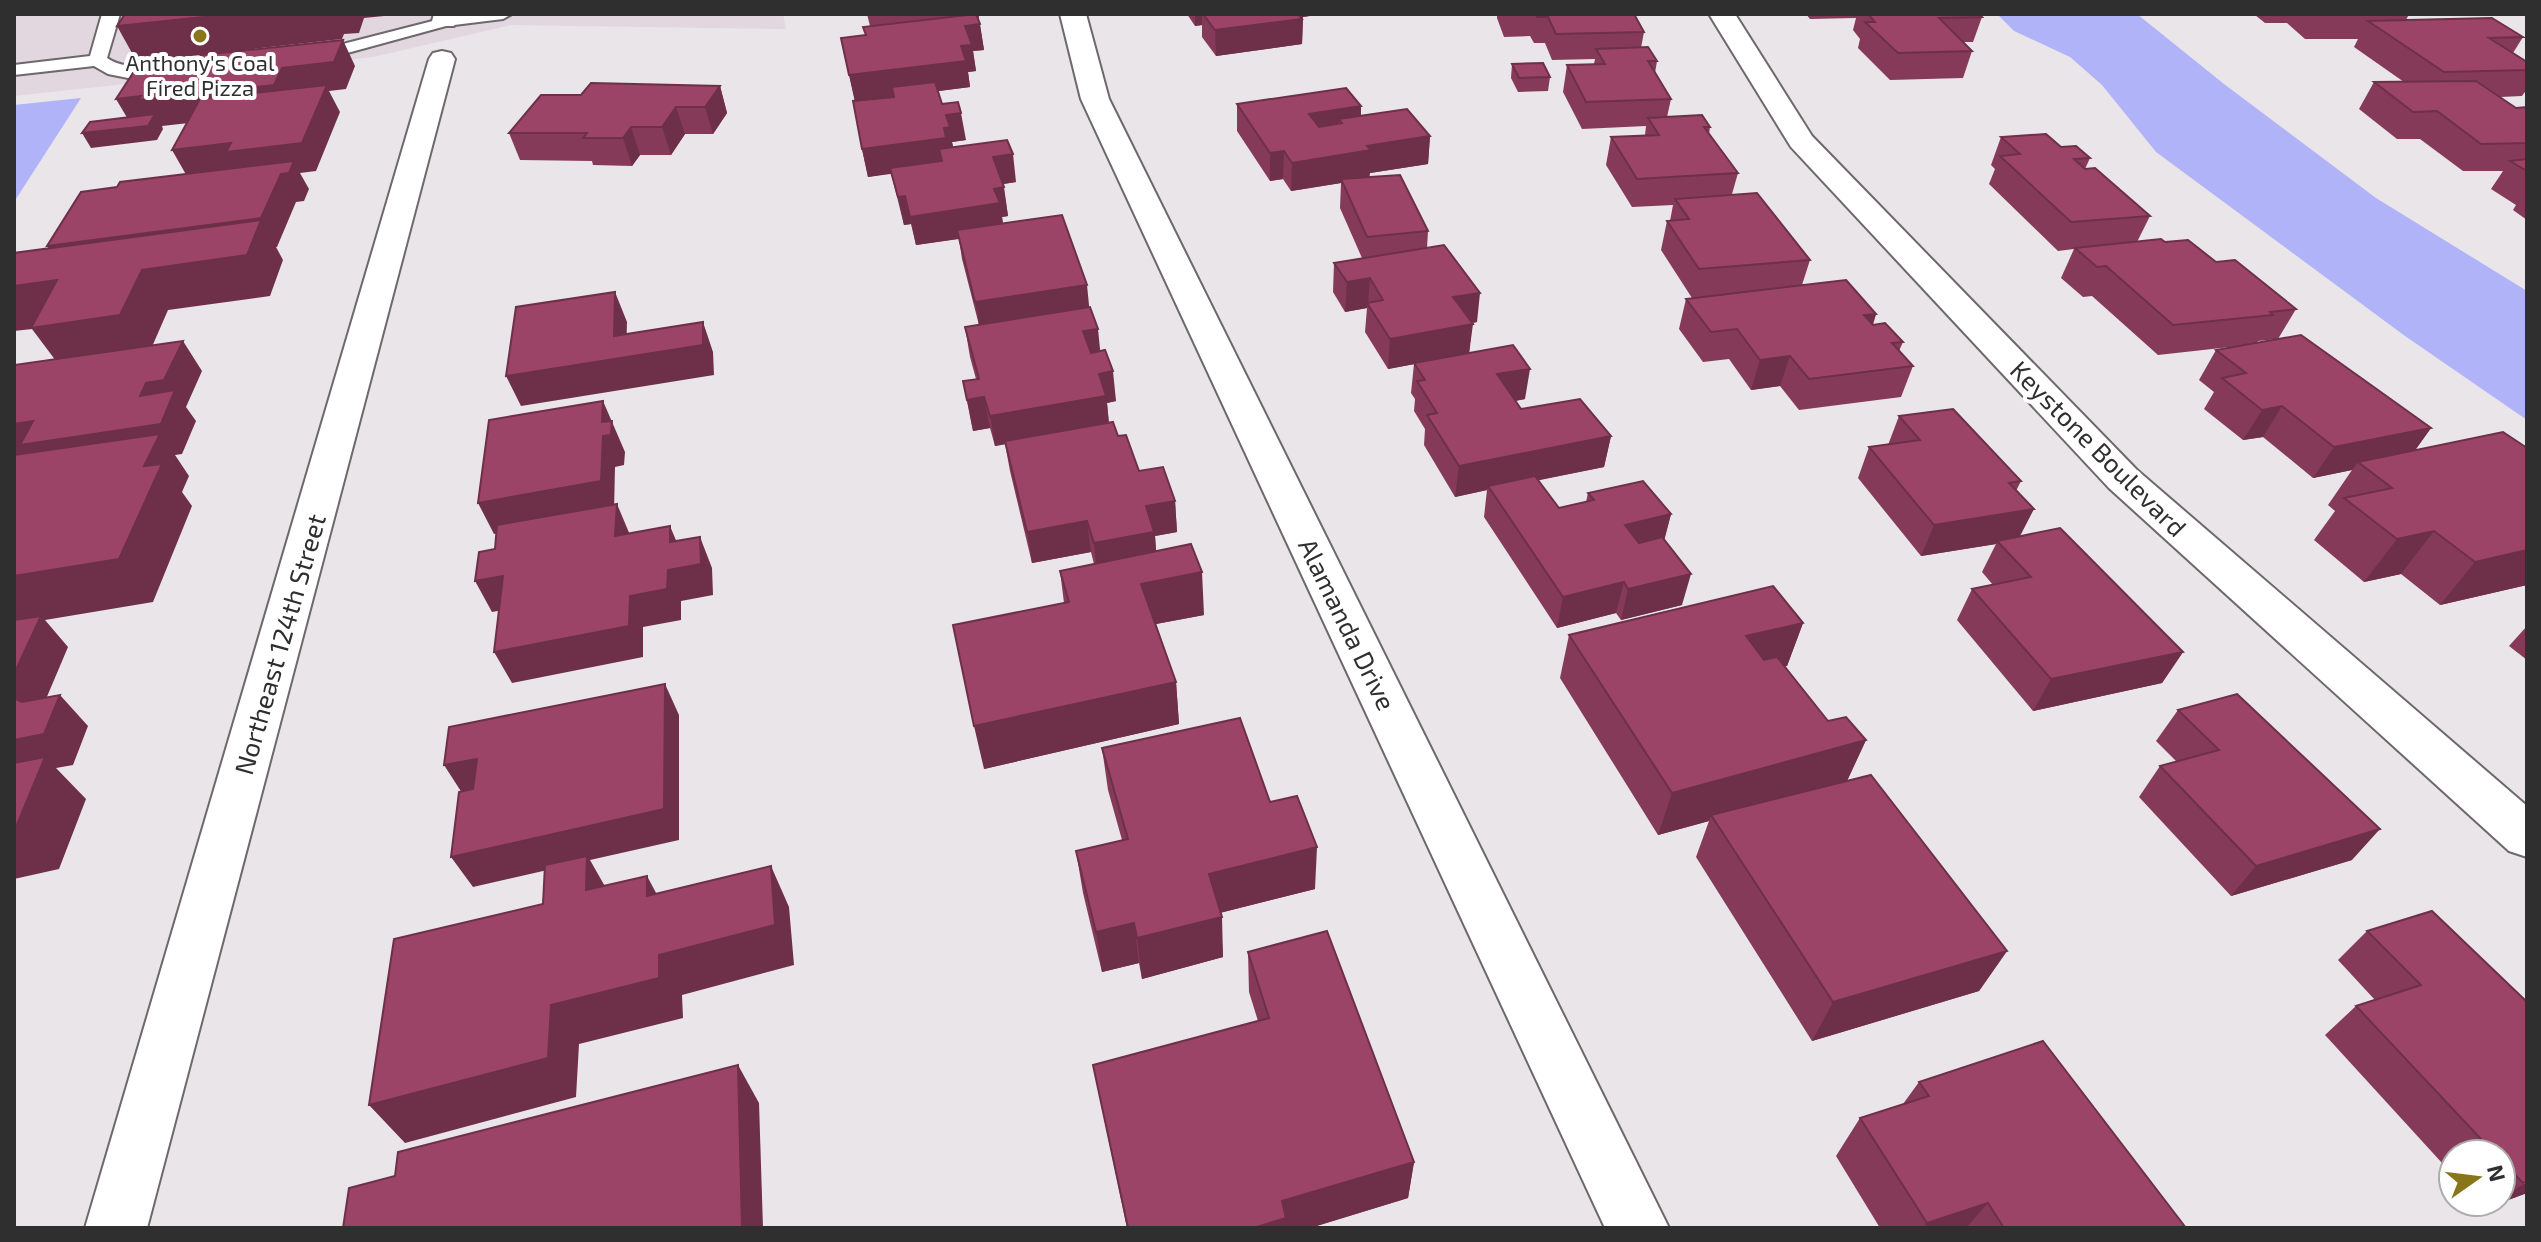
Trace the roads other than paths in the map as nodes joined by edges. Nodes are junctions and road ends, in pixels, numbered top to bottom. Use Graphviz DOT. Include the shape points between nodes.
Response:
graph roads {
  1 [pos="111,14"];
  2 [pos="503,14"];
  3 [pos="1073,14"];
  4 [pos="1722,14"];
  5 [pos="445,31"];
  6 [pos="293,57"];
  7 [pos="98,60"];
  8 [pos="184,69"];
  9 [pos="14,70"];
  10 [pos="2527,836"];
  11 [pos="116,1228"];
  12 [pos="1638,1228"];
  1 -- 7 [label="lane"];
  2 -- 5 [label="lane"];
  3 -- 12 [label="street, Alamanda Drive" via="1095,99"];
  4 -- 10 [label="street, Keystone Boulevard" via="1801,141 2123,479"];
  5 -- 6 [label="lane"];
  5 -- 11 [label="street, Northeast 124th Street"];
  7 -- 8 [label="lane" via="120,72"];
  7 -- 9 [label="lane"];
}
